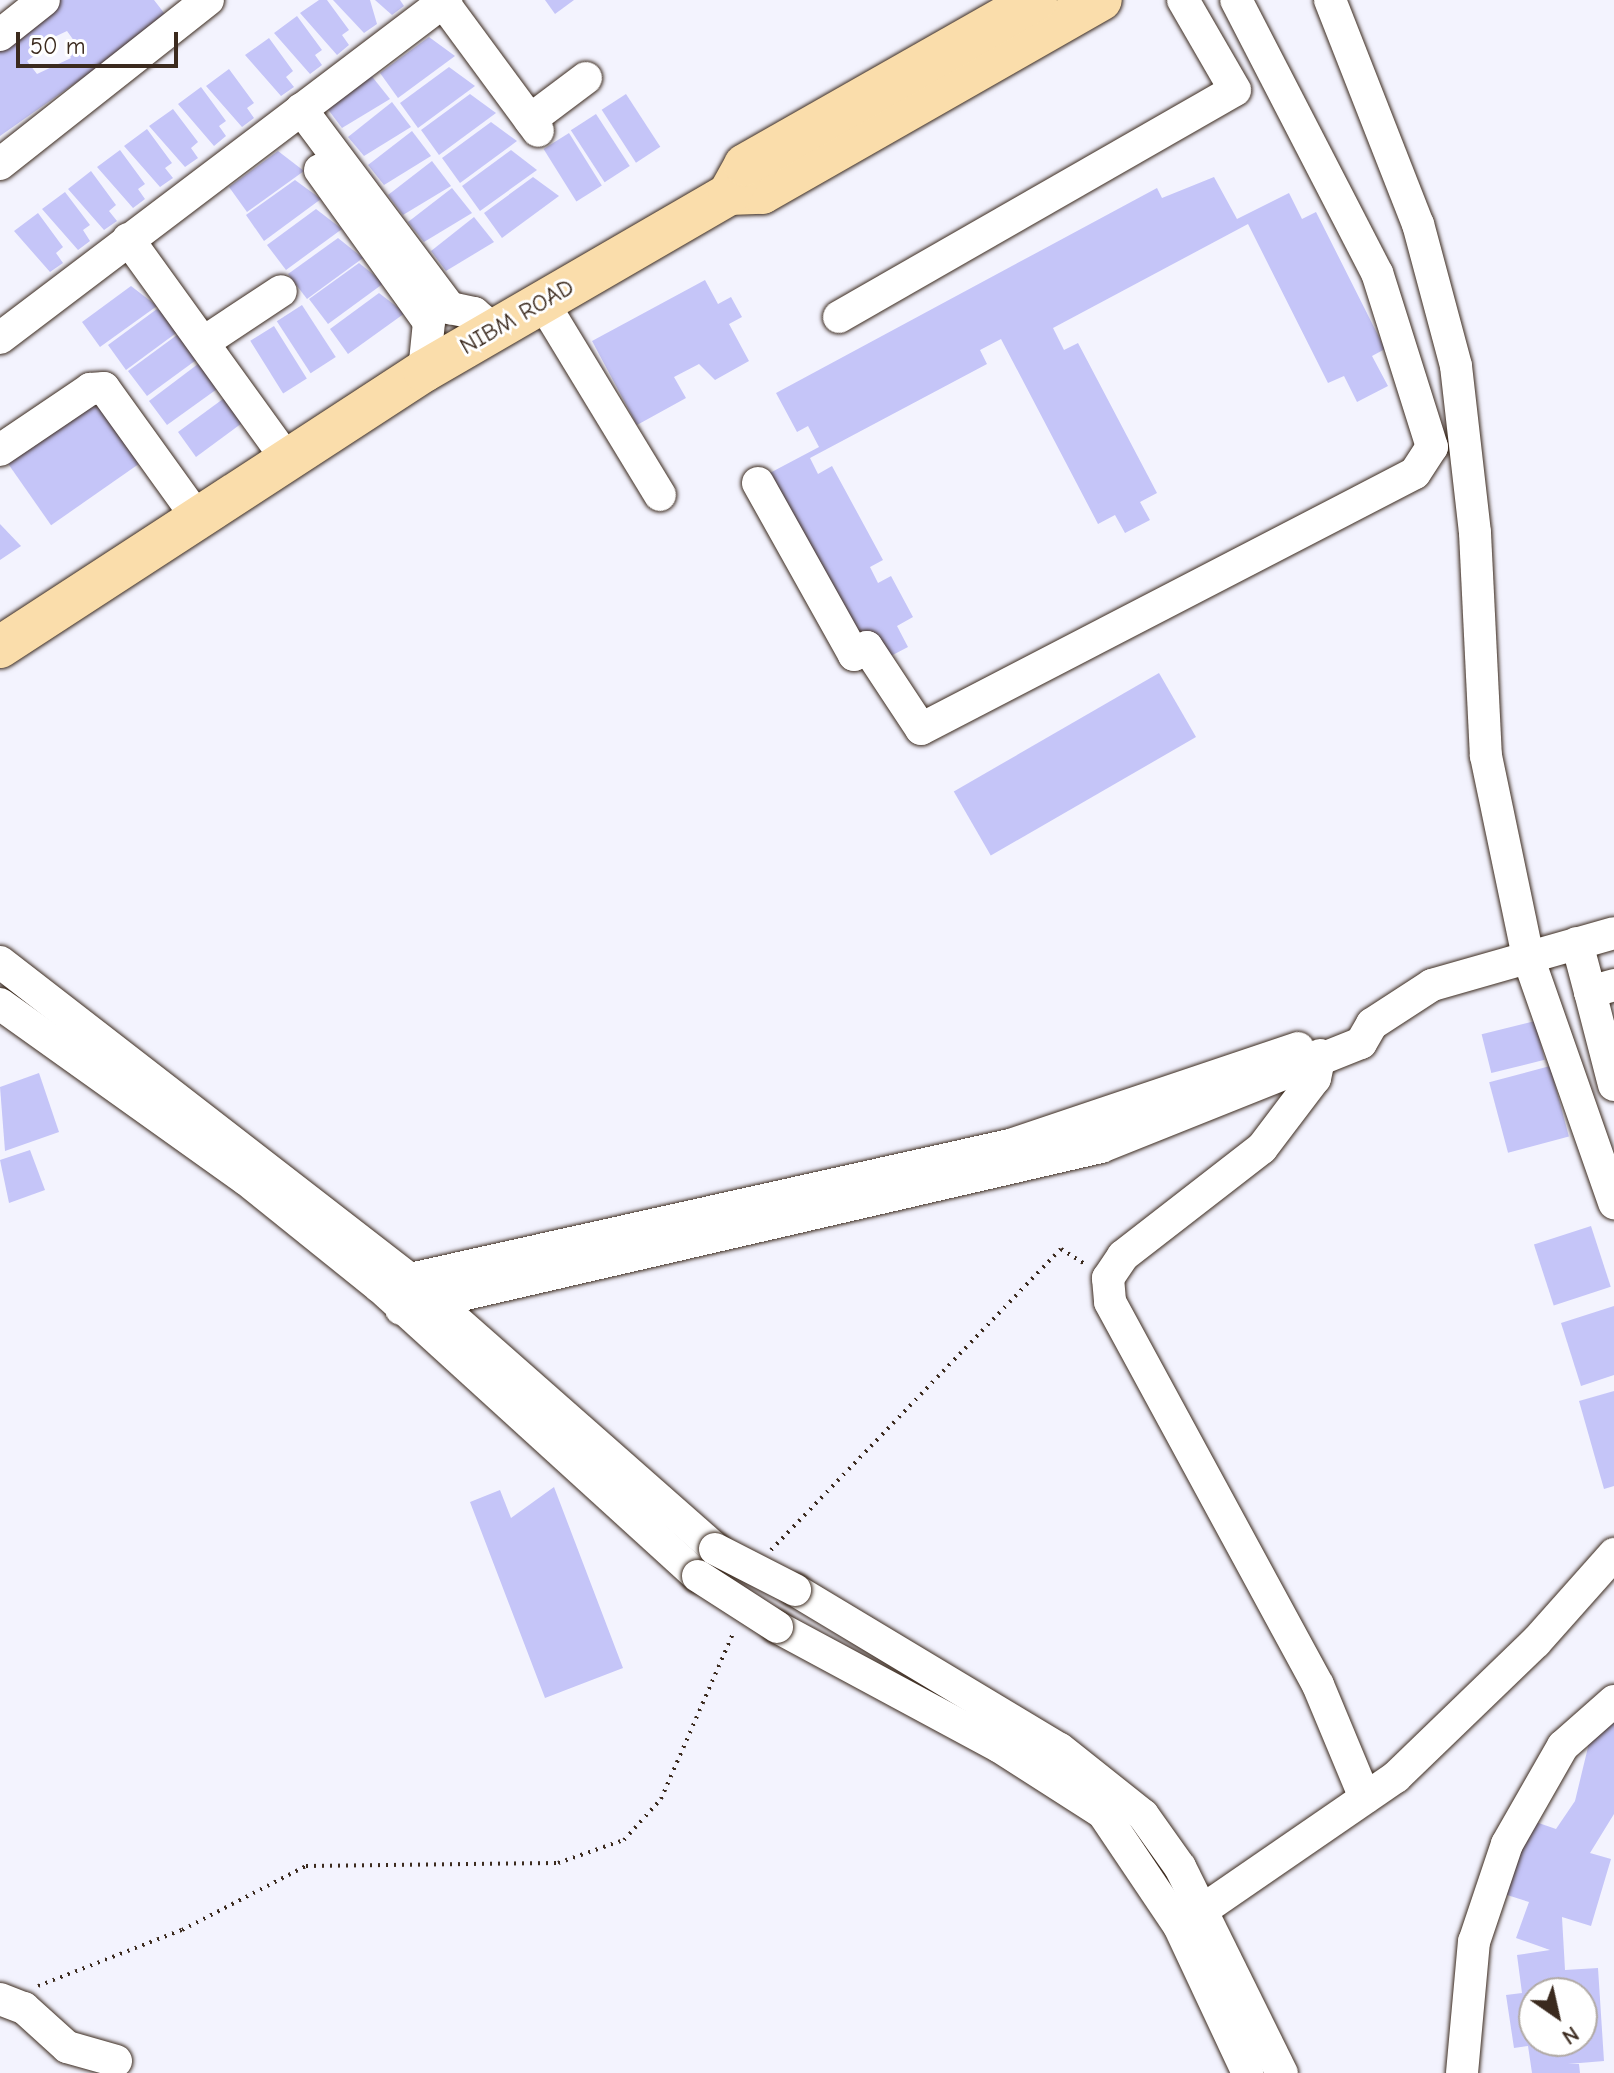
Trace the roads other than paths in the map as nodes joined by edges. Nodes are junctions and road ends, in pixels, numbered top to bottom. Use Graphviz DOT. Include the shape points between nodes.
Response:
graph roads {
  1 [pos="44,0"];
  2 [pos="208,0"];
  3 [pos="1036,0"];
  4 [pos="1101,0"];
  5 [pos="1183,0"];
  6 [pos="1236,0"];
  7 [pos="1330,0"];
  8 [pos="445,1"];
  9 [pos="0,35"];
  10 [pos="586,78"];
  11 [pos="293,115"];
  12 [pos="0,164"];
  13 [pos="729,194"];
  14 [pos="372,222"];
  15 [pos="128,239"];
  16 [pos="281,291"];
  17 [pos="542,301"];
  18 [pos="839,317"];
  19 [pos="494,330"];
  20 [pos="0,338"];
  21 [pos="204,342"];
  22 [pos="424,371"];
  23 [pos="0,450"];
  24 [pos="288,461"];
  25 [pos="758,483"];
  26 [pos="660,495"];
  27 [pos="198,519"];
  28 [pos="0,647"];
  29 [pos="1614,933"];
  30 [pos="1577,943"];
  31 [pos="1528,957"];
  32 [pos="0,962"];
  33 [pos="1602,989"];
  34 [pos="0,1004"];
  35 [pos="1321,1052"];
  36 [pos="1614,1085"];
  37 [pos="1614,1203"];
  38 [pos="405,1293"];
  39 [pos="1614,1554"];
  40 [pos="707,1563"];
  41 [pos="1614,1701"];
  42 [pos="1365,1798"];
  43 [pos="1190,1919"];
  44 [pos="2,1999"];
  45 [pos="116,2061"];
  46 [pos="1248,2073"];
  47 [pos="1282,2073"];
  48 [pos="1462,2073"];
  1 -- 9 [label="street"];
  2 -- 12 [label="street"];
  3 -- 13 [label="main road, NIBM ROAD" via="745,165"];
  4 -- 13 [label="main road" via="762,193"];
  5 -- 18 [label="street" via="1235,90"];
  6 -- 25 [label="street" via="1377,273 1432,447 1415,473 921,729 867,647 854,655"];
  7 -- 31 [label="street" via="1418,224 1456,366 1475,533 1486,756"];
  8 -- 10 [label="street" via="534,125"];
  8 -- 11 [label="street"];
  11 -- 14 [label="street"];
  11 -- 15 [label="street"];
  13 -- 17 [label="main road, NIBM ROAD"];
  14 -- 19 [label="street" via="450,308 474,313"];
  14 -- 22 [label="street" via="429,322"];
  15 -- 20 [label="street"];
  15 -- 21 [label="street"];
  16 -- 21 [label="street"];
  17 -- 19 [label="main road, NIBM ROAD"];
  17 -- 26 [label="street"];
  19 -- 22 [label="main road, NIBM ROAD"];
  21 -- 24 [label="street"];
  22 -- 24 [label="main road, NIBM ROAD"];
  23 -- 27 [label="street" via="90,389 104,388"];
  24 -- 27 [label="main road, NIBM ROAD"];
  27 -- 28 [label="main road, NIBM ROAD"];
  29 -- 30 [label="street"];
  30 -- 31 [label="street"];
  30 -- 33 [label="street"];
  31 -- 35 [label="street" via="1432,985"];
  31 -- 37 [label="street"];
  32 -- 38 [label="street"];
  33 -- 36 [label="street"];
  34 -- 38 [label="street"];
  35 -- 38 [label="street" via="1010,1145"];
  35 -- 42 [label="street" via="1315,1078 1262,1148 1123,1256 1108,1278 1110,1302 1318,1685"];
  38 -- 40 [label="street"];
  39 -- 42 [label="street" via="1536,1642"];
  40 -- 43 [label="street, bridge" via="777,1627 1000,1747 1103,1813"];
  40 -- 43 [label="street, bridge" via="795,1590 1108,1781 1143,1815"];
  41 -- 48 [label="street" via="1563,1746 1507,1844 1474,1942"];
  42 -- 43 [label="street"];
  43 -- 46 [label="street"];
  43 -- 47 [label="street"];
  44 -- 45 [label="street" via="67,2047"];
}
